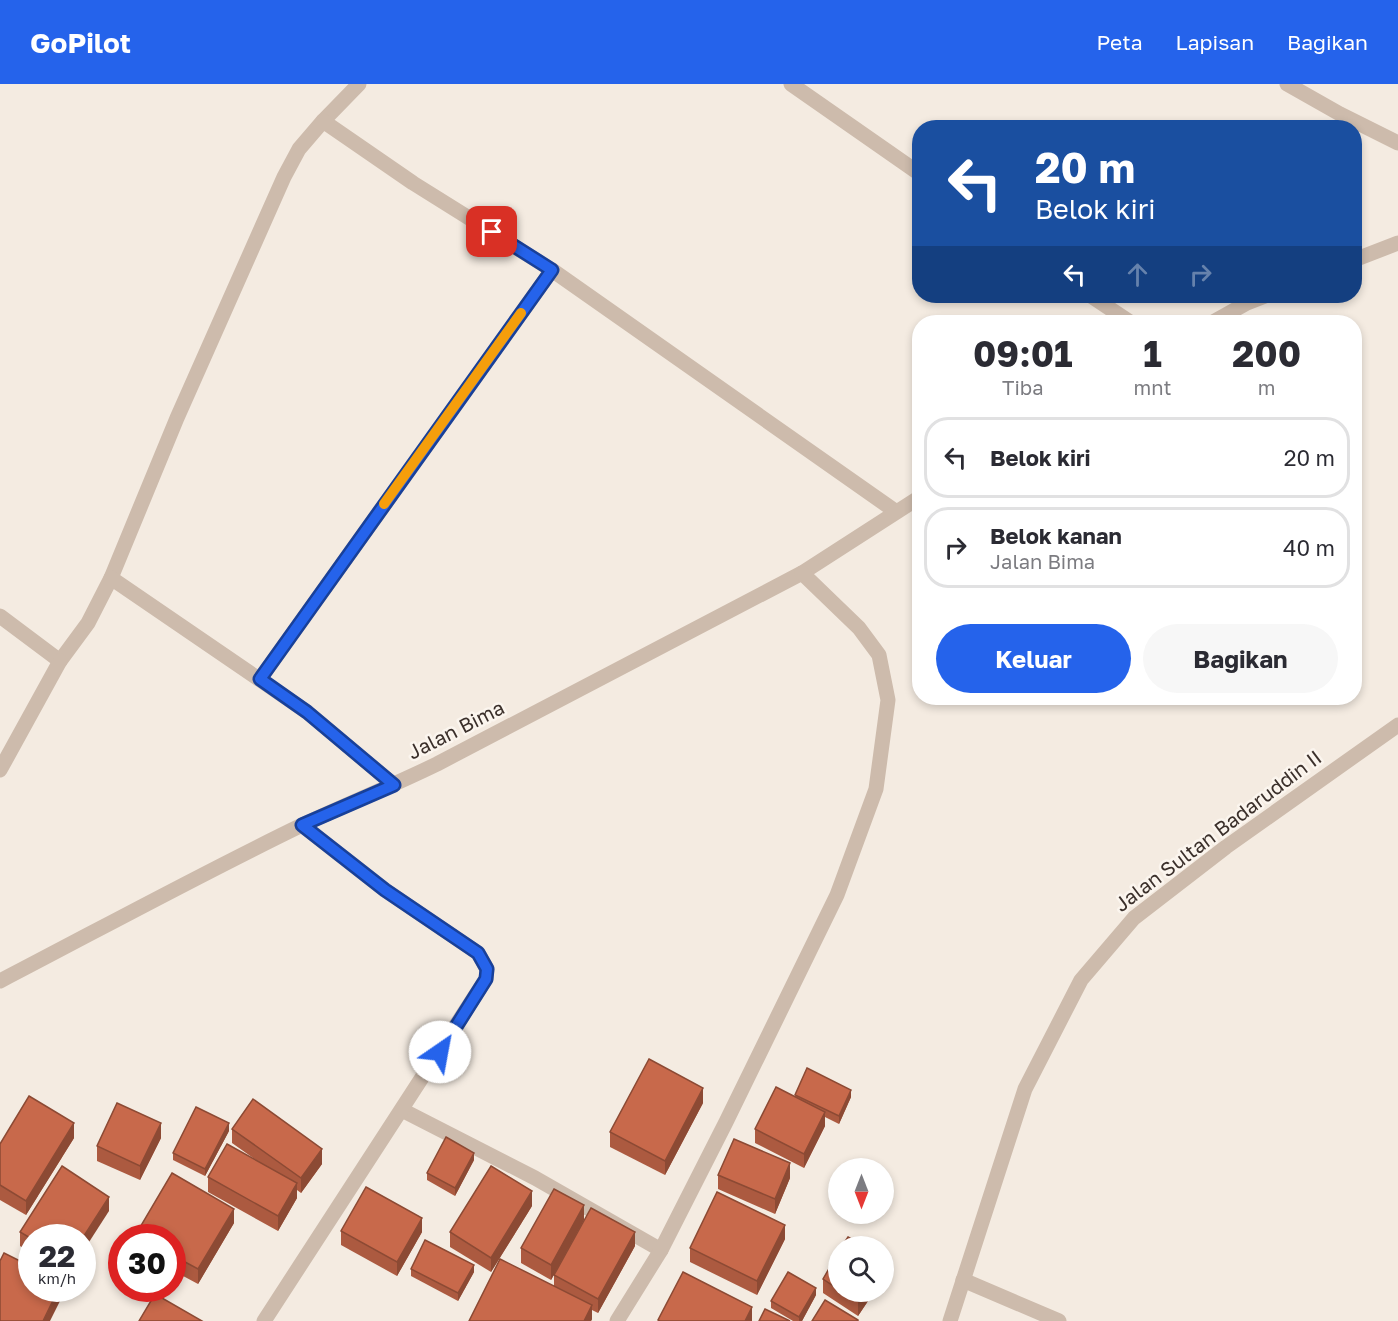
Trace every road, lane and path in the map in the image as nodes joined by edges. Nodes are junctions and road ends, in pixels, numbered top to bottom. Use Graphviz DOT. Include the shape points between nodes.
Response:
graph roads {
  1 [pos="359,84"];
  2 [pos="791,84"];
  3 [pos="1287,84"];
  4 [pos="324,120"];
  5 [pos="1352,120"];
  6 [pos="1362,125"];
  7 [pos="1398,143"];
  8 [pos="912,168"];
  9 [pos="1398,243"];
  10 [pos="1362,257"];
  11 [pos="552,270"];
  12 [pos="1102,303"];
  13 [pos="1247,303"];
  14 [pos="1120,315"];
  15 [pos="1226,315"];
  16 [pos="912,501"];
  17 [pos="895,511"];
  18 [pos="802,573"];
  19 [pos="111,578"];
  20 [pos="0,616"];
  21 [pos="60,661"];
  22 [pos="260,679"];
  23 [pos="1398,725"];
  24 [pos="0,770"];
  25 [pos="394,785"];
  26 [pos="302,825"];
  27 [pos="0,981"];
  28 [pos="402,1110"];
  29 [pos="661,1250"];
  30 [pos="963,1280"];
  31 [pos="264,1321"];
  32 [pos="617,1321"];
  33 [pos="950,1321"];
  34 [pos="1059,1321"];
  1 -- 4 [label="street"];
  2 -- 8 [label="street"];
  3 -- 5 [label="street"];
  4 -- 11 [label="street" via="413,183"];
  4 -- 19 [label="street" via="299,149 284,177 177,417"];
  6 -- 7 [label="street"];
  9 -- 10 [label="street"];
  11 -- 17 [label="street"];
  11 -- 22 [label="street"];
  12 -- 14 [label="street"];
  13 -- 15 [label="street"];
  16 -- 17 [label="street, Jalan Bima"];
  17 -- 18 [label="street, Jalan Bima"];
  18 -- 25 [label="street, Jalan Bima"];
  18 -- 29 [label="street" via="859,628 879,655 888,700 876,789 837,895"];
  19 -- 21 [label="street" via="88,623"];
  19 -- 22 [label="street"];
  20 -- 21 [label="street"];
  21 -- 24 [label="street"];
  22 -- 25 [label="street" via="307,712"];
  23 -- 30 [label="street, Jalan Sultan Badaruddin II" via="1226,847 1134,918 1081,980 1025,1089"];
  25 -- 26 [label="street, Jalan Bima"];
  26 -- 27 [label="street, Jalan Bima"];
  26 -- 28 [label="street" via="385,890 478,953 486,965 486,979"];
  28 -- 29 [label="street" via="535,1178"];
  28 -- 31 [label="street"];
  29 -- 32 [label="street"];
  30 -- 33 [label="street, Jalan Sultan Badaruddin II"];
  30 -- 34 [label="street"];
}
